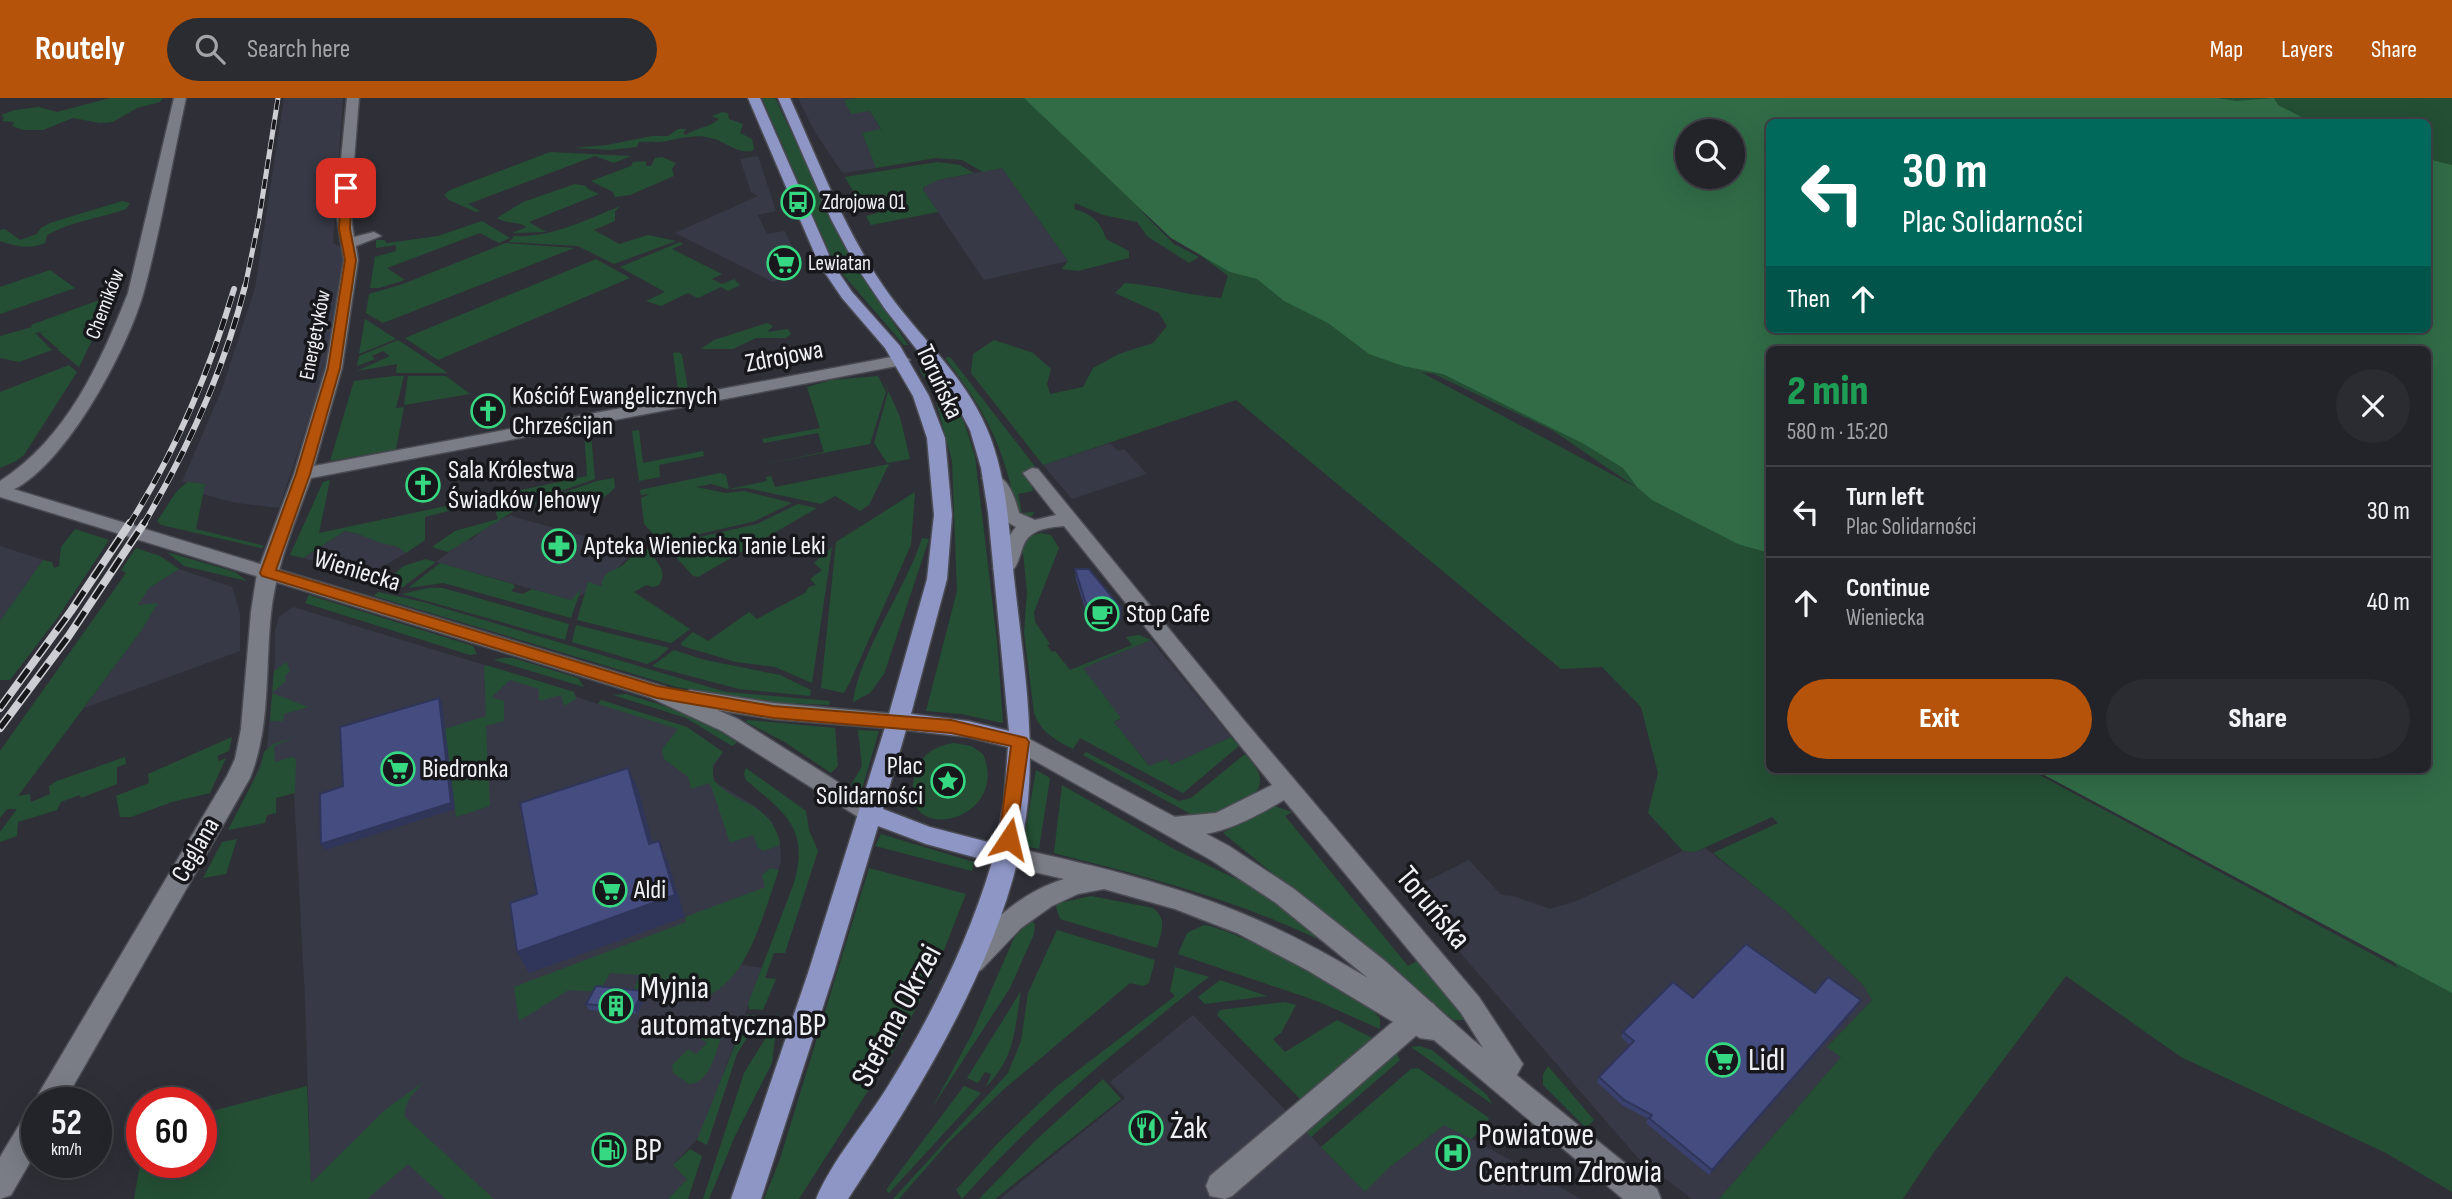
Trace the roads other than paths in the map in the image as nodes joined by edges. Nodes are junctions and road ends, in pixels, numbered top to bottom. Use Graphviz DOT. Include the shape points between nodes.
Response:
graph roads {
  1 [pos="180,98"];
  2 [pos="353,98"];
  3 [pos="754,98"];
  4 [pos="784,98"];
  5 [pos="374,236"];
  6 [pos="349,243"];
  7 [pos="902,360"];
  8 [pos="303,474"];
  9 [pos="1032,474"];
  10 [pos="991,478"];
  11 [pos="0,490"];
  12 [pos="1069,520"];
  13 [pos="1034,525"];
  14 [pos="1003,569"];
  15 [pos="267,573"];
  16 [pos="657,692"];
  17 [pos="898,721"];
  18 [pos="1020,742"];
  19 [pos="1288,786"];
  20 [pos="871,814"];
  21 [pos="1170,825"];
  22 [pos="1005,856"];
  23 [pos="1106,880"];
  24 [pos="961,976"];
  25 [pos="1419,1016"];
  26 [pos="1500,1078"];
  27 [pos="57,1087"];
  28 [pos="21,1149"];
  29 [pos="0,1185"];
  30 [pos="1221,1186"];
  31 [pos="746,1199"];
  32 [pos="831,1199"];
  33 [pos="1646,1199"];
  1 -- 11 [label="street, Chemików" via="127,316 57,442 33,467"];
  2 -- 6 [label="street, Energetyków" via="344,211"];
  3 -- 7 [label="main road, Toruńska" via="826,264"];
  4 -- 10 [label="main road, Toruńska" via="872,280 969,407"];
  5 -- 6 [label="street"];
  6 -- 8 [label="street, Energetyków" via="351,260 334,368"];
  7 -- 8 [label="street, Zdrojowa"];
  7 -- 17 [label="main road, Toruńska" via="936,438 943,515 937,579"];
  8 -- 15 [label="street, Energetyków"];
  9 -- 12 [label="street, Toruńska"];
  10 -- 13 [label="street" via="1004,493 1011,516"];
  10 -- 14 [label="main road, Toruńska"];
  11 -- 15 [label="street, Wieniecka"];
  12 -- 13 [label="street"];
  12 -- 19 [label="street, Toruńska"];
  13 -- 14 [label="street" via="1017,536 1012,557"];
  14 -- 18 [label="main road, Toruńska"];
  15 -- 16 [label="street, Wieniecka"];
  15 -- 27 [label="street, Ceglana" via="247,760"];
  16 -- 17 [label="street, Wieniecka" via="773,712"];
  16 -- 20 [label="street, Wieniecka" via="730,725"];
  17 -- 18 [label="main road" via="968,729"];
  17 -- 20 [label="main road"];
  18 -- 21 [label="street"];
  18 -- 22 [label="main road"];
  19 -- 21 [label="street" via="1211,826"];
  19 -- 26 [label="street, Toruńska" via="1469,1004 1509,1064"];
  20 -- 22 [label="main road" via="926,835"];
  20 -- 31 [label="main road"];
  21 -- 25 [label="street" via="1285,896 1376,969"];
  22 -- 23 [label="street"];
  22 -- 24 [label="main road, Stefana Okrzei"];
  23 -- 24 [label="street" via="1080,883 1042,898 1006,926"];
  23 -- 25 [label="street" via="1183,902 1277,940"];
  24 -- 32 [label="main road, Stefana Okrzei" via="910,1073"];
  25 -- 26 [label="street"];
  25 -- 30 [label="street"];
  26 -- 33 [label="street"];
  28 -- 29 [label="street"];
}
